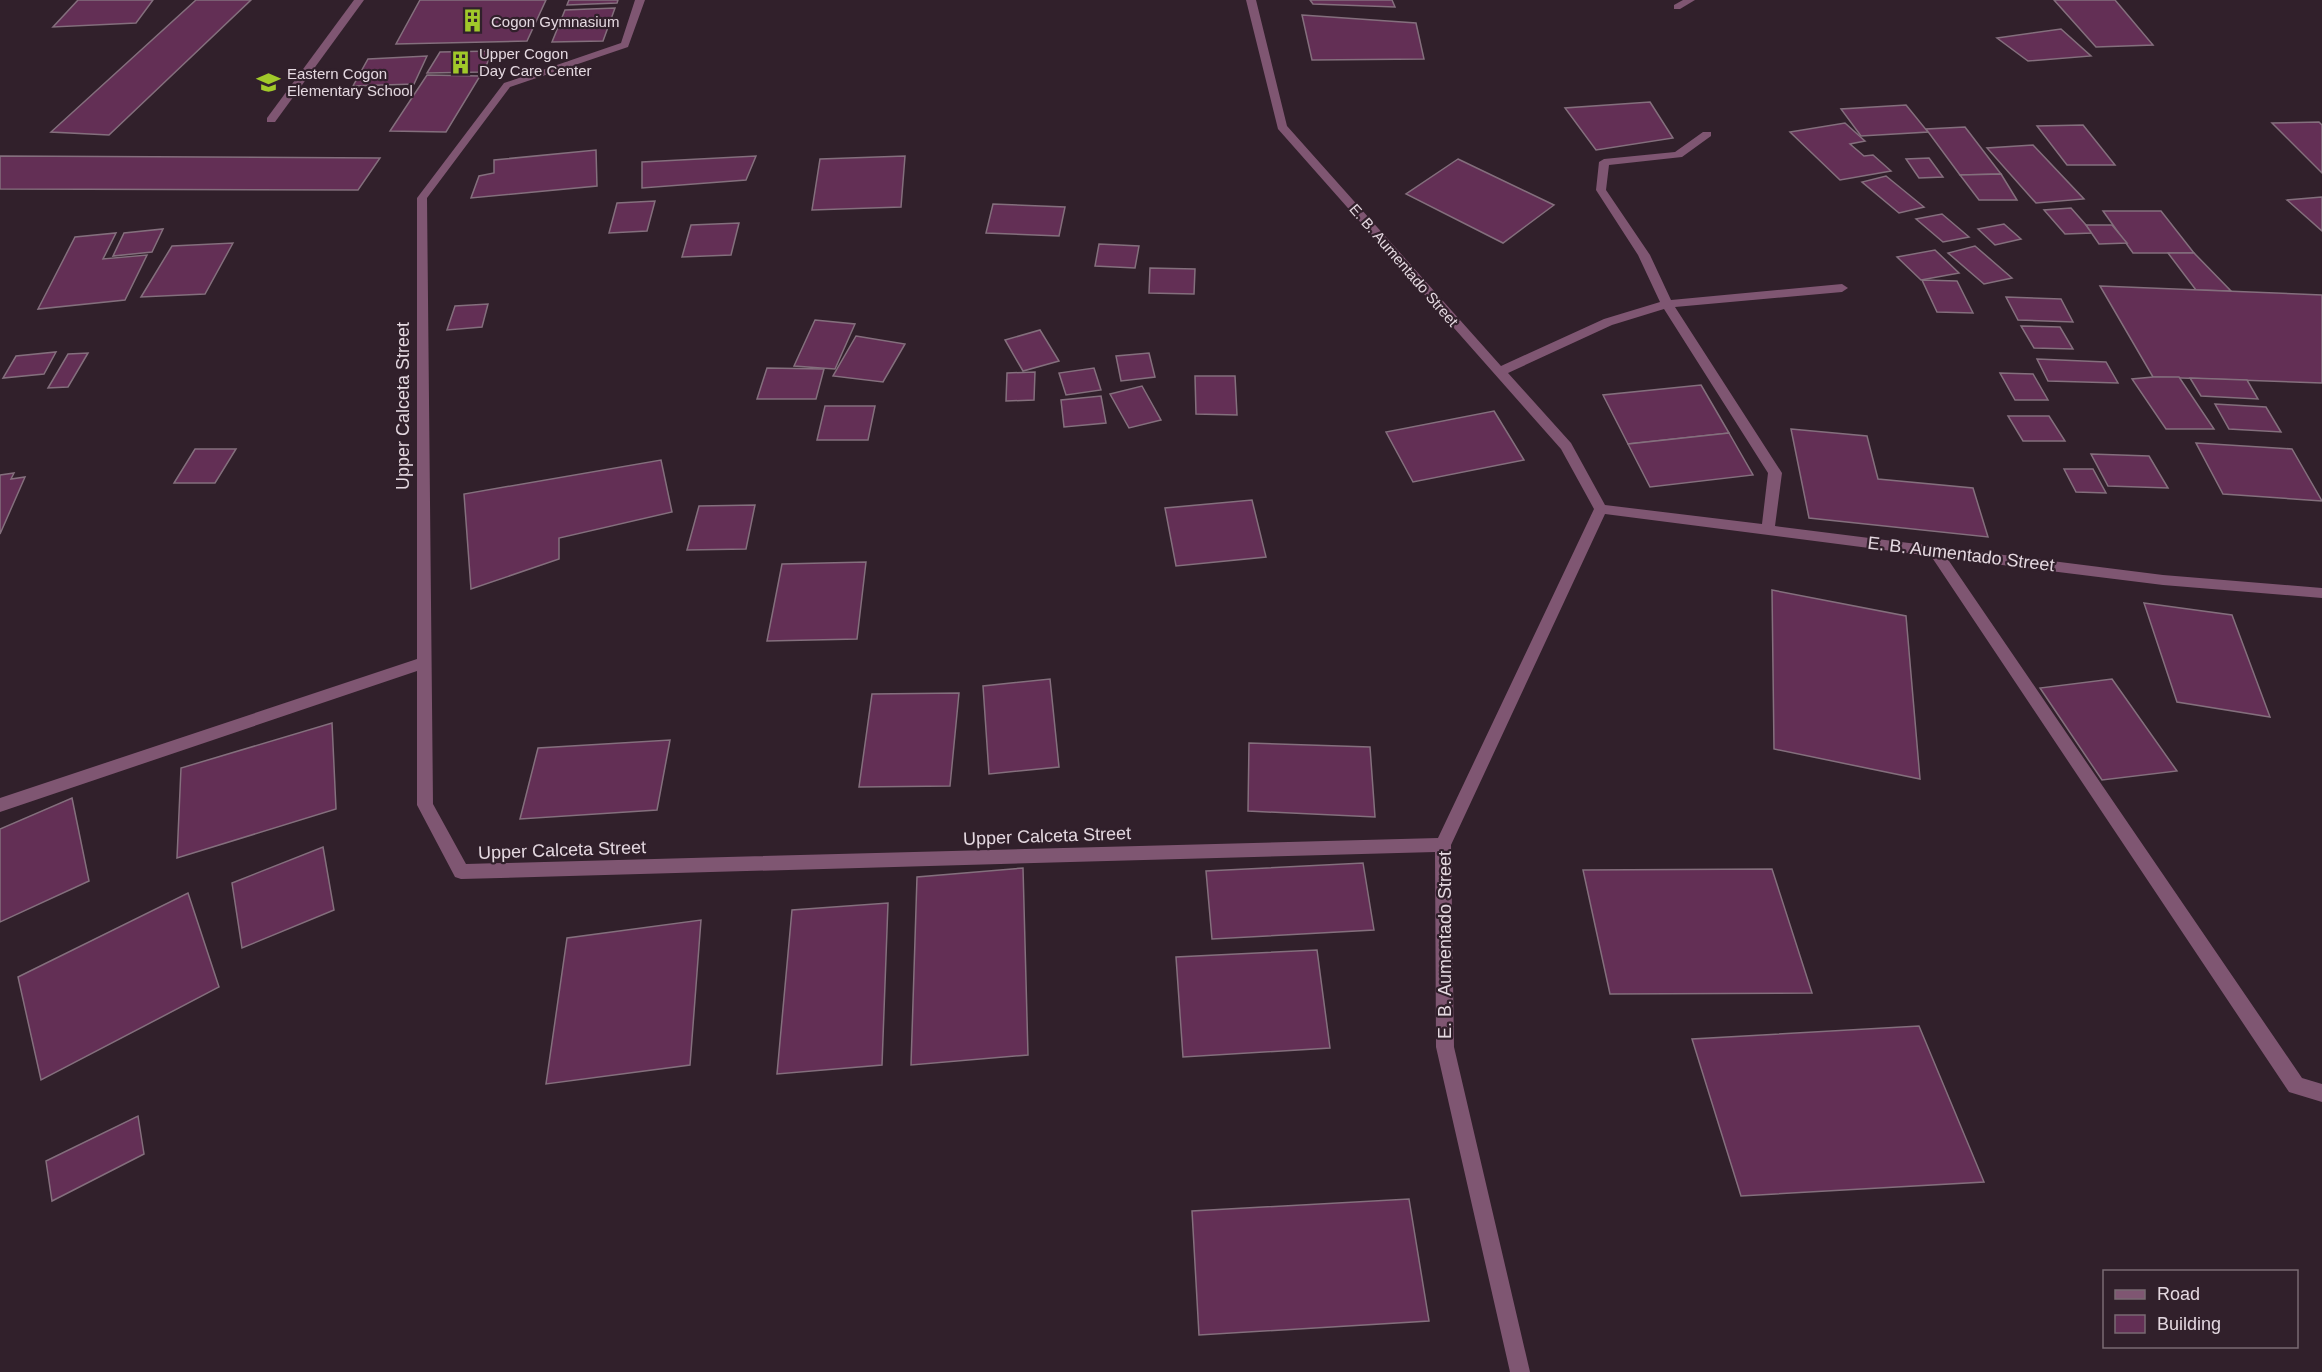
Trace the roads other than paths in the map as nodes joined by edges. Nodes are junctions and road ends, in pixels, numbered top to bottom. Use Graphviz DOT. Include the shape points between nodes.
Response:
graph roads {
  1 [pos="359,0"];
  2 [pos="640,0"];
  3 [pos="1251,0"];
  4 [pos="1690,0"];
  5 [pos="1677,7"];
  6 [pos="271,120"];
  7 [pos="1707,134"];
  8 [pos="1842,288"];
  9 [pos="1668,304"];
  10 [pos="1498,372"];
  11 [pos="1601,509"];
  12 [pos="1768,529"];
  13 [pos="1935,551"];
  14 [pos="2322,592"];
  15 [pos="424,662"];
  16 [pos="0,805"];
  17 [pos="1443,845"];
  18 [pos="2322,1093"];
  19 [pos="1520,1372"];
  1 -- 6 [label="street"];
  2 -- 15 [label="street, Upper Calceta Street" via="625,45 507,85 422,198"];
  3 -- 10 [label="street, E. B. Aumentado Street" via="1282,127"];
  4 -- 5 [label="street"];
  7 -- 9 [label="street" via="1678,155 1604,162 1601,190 1644,255"];
  8 -- 9 [label="street"];
  9 -- 10 [label="street" via="1608,322"];
  9 -- 12 [label="street" via="1775,473"];
  10 -- 11 [label="street, E. B. Aumentado Street" via="1566,446"];
  11 -- 12 [label="street, E. B. Aumentado Street"];
  11 -- 17 [label="street, E. B. Aumentado Street"];
  12 -- 13 [label="street, E. B. Aumentado Street"];
  13 -- 14 [label="street, E. B. Aumentado Street" via="2163,580"];
  13 -- 18 [label="street" via="2296,1086"];
  15 -- 16 [label="street"];
  15 -- 17 [label="street, Upper Calceta Street" via="425,805 461,872"];
  17 -- 19 [label="street, E. B. Aumentado Street" via="1445,1047"];
}
